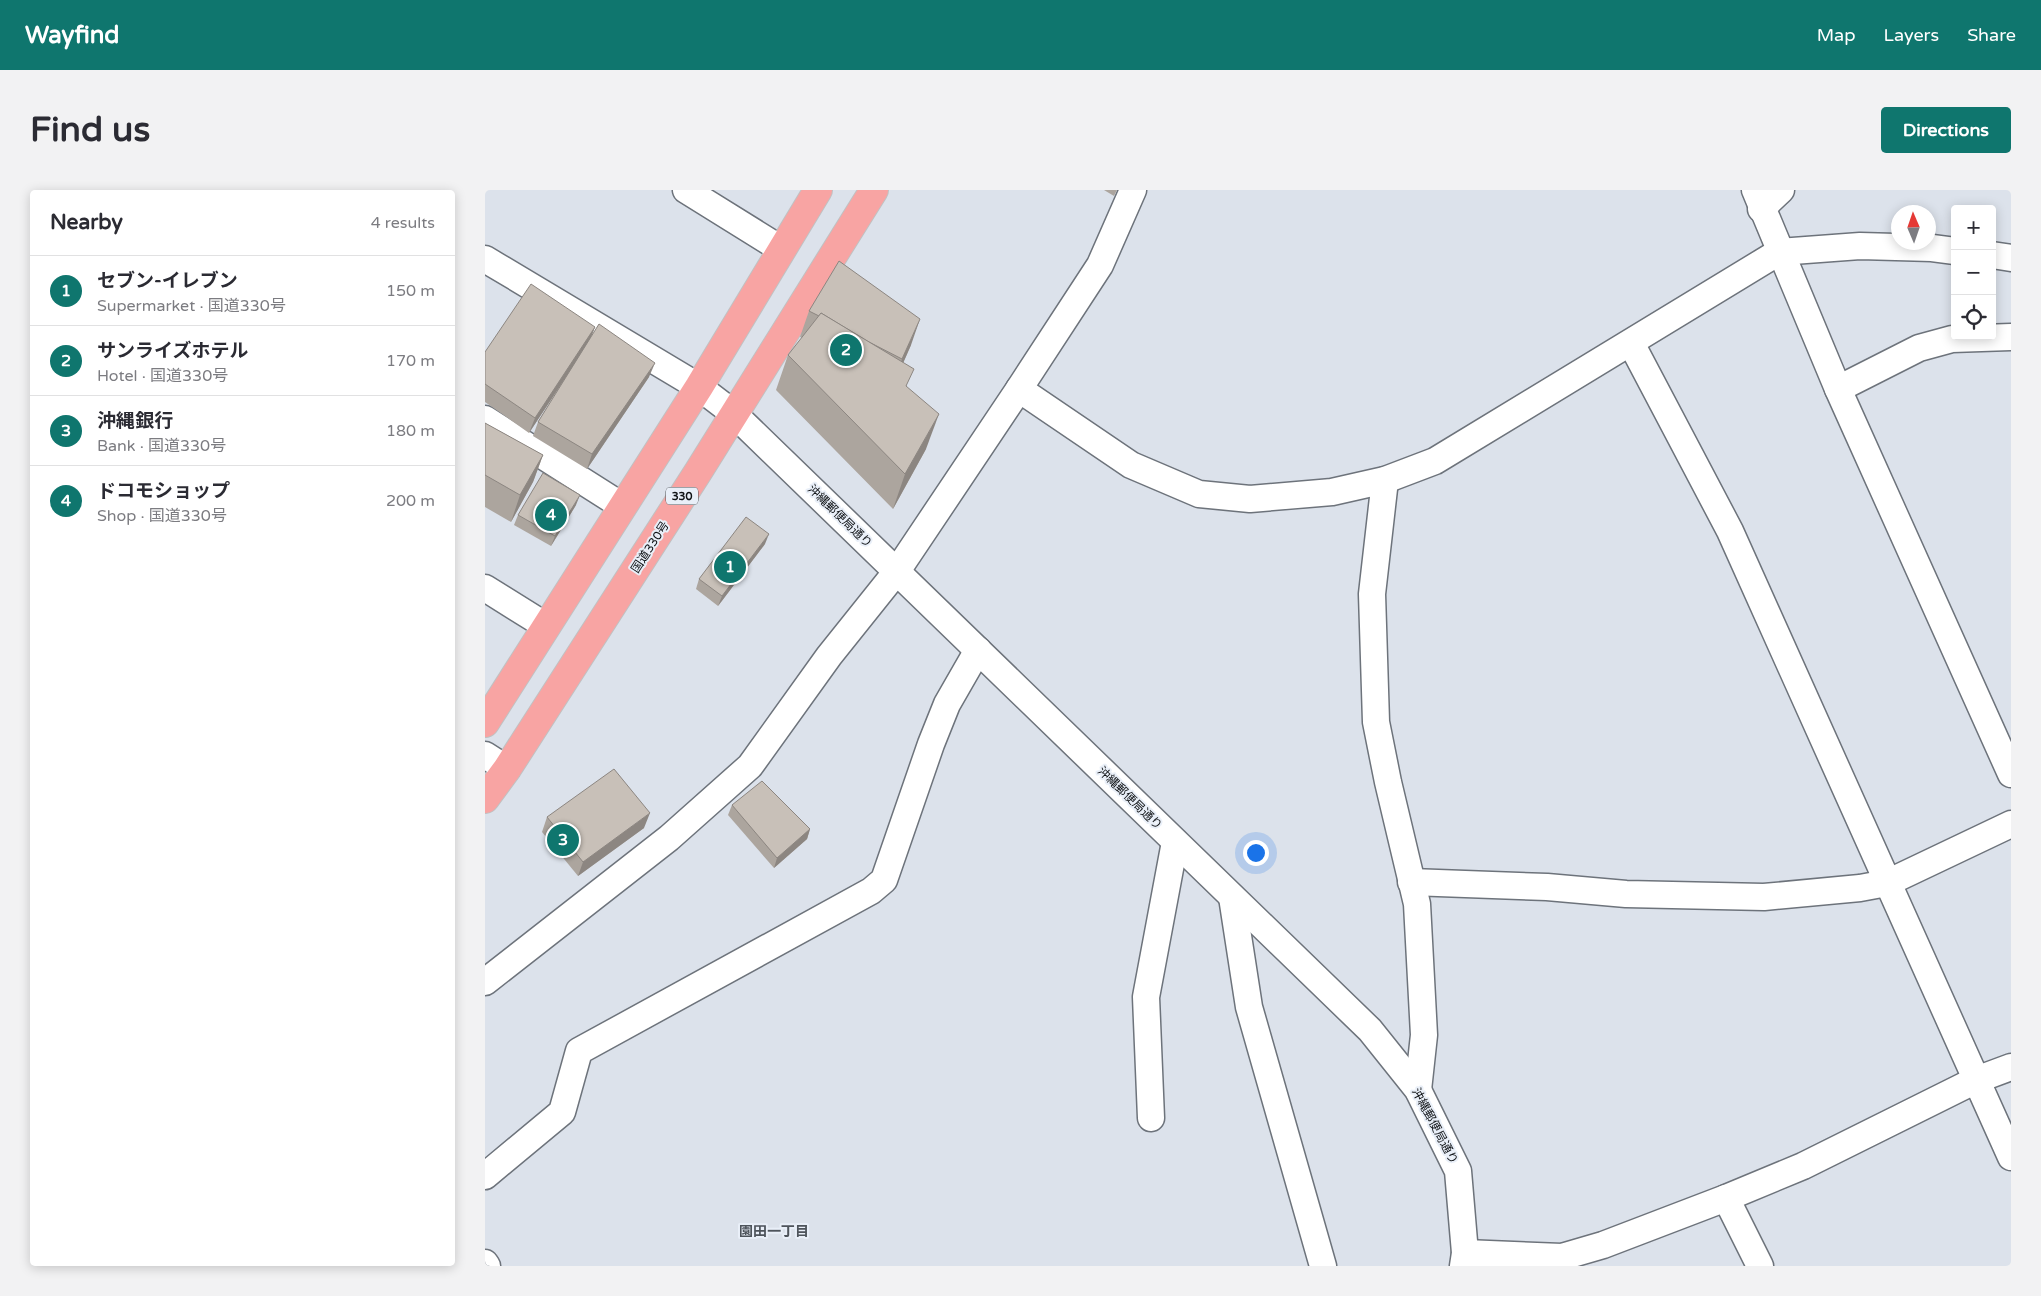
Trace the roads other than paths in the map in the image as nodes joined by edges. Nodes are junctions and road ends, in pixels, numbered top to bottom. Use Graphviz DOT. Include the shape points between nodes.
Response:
graph roads {
  1 [pos="687,190"];
  2 [pos="818,190"];
  3 [pos="874,190"];
  4 [pos="1133,190"];
  5 [pos="1781,190"];
  6 [pos="1758,200"];
  7 [pos="781,249"];
  8 [pos="1951,250"];
  9 [pos="1779,252"];
  10 [pos="1996,256"];
  11 [pos="2011,258"];
  12 [pos="485,259"];
  13 [pos="2011,337"];
  14 [pos="1631,343"];
  15 [pos="699,387"];
  16 [pos="1019,388"];
  17 [pos="1838,389"];
  18 [pos="733,413"];
  19 [pos="485,419"];
  20 [pos="1385,480"];
  21 [pos="622,506"];
  22 [pos="897,570"];
  23 [pos="485,588"];
  24 [pos="546,626"];
  25 [pos="978,650"];
  26 [pos="485,723"];
  27 [pos="496,762"];
  28 [pos="2011,774"];
  29 [pos="485,799"];
  30 [pos="2011,824"];
  31 [pos="1175,842"];
  32 [pos="1411,882"];
  33 [pos="1887,883"];
  34 [pos="1232,897"];
  35 [pos="485,982"];
  36 [pos="2011,1067"];
  37 [pos="1975,1080"];
  38 [pos="1418,1090"];
  39 [pos="1151,1118"];
  40 [pos="2011,1157"];
  41 [pos="485,1176"];
  42 [pos="1727,1198"];
  43 [pos="1464,1260"];
  44 [pos="485,1263"];
  45 [pos="487,1266"];
  46 [pos="1323,1266"];
  47 [pos="1760,1266"];
  1 -- 7 [label="street"];
  2 -- 7 [label="highway"];
  3 -- 18 [label="highway, 国道330号 / 330"];
  4 -- 16 [label="street" via="1100,265"];
  5 -- 6 [label="street"];
  6 -- 9 [label="street"];
  7 -- 15 [label="highway"];
  8 -- 9 [label="street" via="1860,246"];
  9 -- 14 [label="street"];
  9 -- 17 [label="street"];
  10 -- 11 [label="street"];
  12 -- 15 [label="street, 沖縄郵便局通り"];
  13 -- 17 [label="street" via="1952,339 1919,348"];
  14 -- 20 [label="street" via="1435,461"];
  14 -- 33 [label="street" via="1730,531"];
  15 -- 18 [label="street, 沖縄郵便局通り"];
  15 -- 21 [label="highway"];
  16 -- 20 [label="street" via="1131,465 1199,494 1250,499 1332,492"];
  16 -- 22 [label="street"];
  17 -- 28 [label="street"];
  18 -- 22 [label="street, 沖縄郵便局通り"];
  18 -- 27 [label="highway, 国道330号 / 330" via="698,472"];
  19 -- 21 [label="street"];
  20 -- 32 [label="street" via="1372,594 1377,722"];
  21 -- 24 [label="highway"];
  22 -- 25 [label="street, 沖縄郵便局通り"];
  22 -- 35 [label="street" via="829,656 750,766 669,838"];
  23 -- 24 [label="street"];
  24 -- 26 [label="highway"];
  25 -- 31 [label="street, 沖縄郵便局通り"];
  25 -- 41 [label="street" via="947,704 884,880 871,891 579,1051 561,1112"];
  27 -- 29 [label="highway, 国道330号 / 330"];
  30 -- 33 [label="street"];
  31 -- 34 [label="street, 沖縄郵便局通り"];
  31 -- 39 [label="street" via="1146,996"];
  32 -- 33 [label="street" via="1626,894 1764,897"];
  32 -- 38 [label="street" via="1417,904 1424,1034"];
  33 -- 37 [label="street"];
  34 -- 38 [label="street, 沖縄郵便局通り" via="1370,1030"];
  34 -- 46 [label="street" via="1249,1007"];
  36 -- 37 [label="street"];
  37 -- 40 [label="street"];
  37 -- 42 [label="street" via="1803,1166"];
  38 -- 43 [label="street, 沖縄郵便局通り" via="1458,1171"];
  42 -- 43 [label="street" via="1603,1245 1562,1256"];
  42 -- 47 [label="street"];
  44 -- 45 [label="street"];
}
